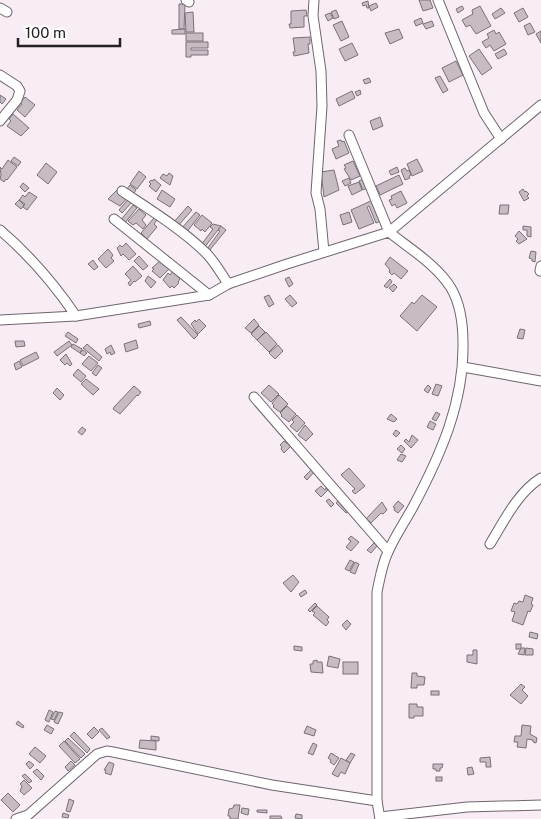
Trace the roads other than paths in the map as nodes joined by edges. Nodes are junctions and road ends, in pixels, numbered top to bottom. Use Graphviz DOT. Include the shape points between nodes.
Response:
graph roads {
  1 [pos="314,0"];
  2 [pos="438,0"];
  3 [pos="0,75"];
  4 [pos="541,105"];
  5 [pos="0,121"];
  6 [pos="349,135"];
  7 [pos="500,139"];
  8 [pos="122,191"];
  9 [pos="114,219"];
  10 [pos="0,230"];
  11 [pos="389,232"];
  12 [pos="324,252"];
  13 [pos="228,284"];
  14 [pos="208,294"];
  15 [pos="76,316"];
  16 [pos="0,320"];
  17 [pos="463,367"];
  18 [pos="541,381"];
  19 [pos="254,397"];
  20 [pos="541,478"];
  21 [pos="490,544"];
  22 [pos="388,551"];
  23 [pos="377,801"];
  24 [pos="541,805"];
  25 [pos="27,816"];
  26 [pos="380,818"];
  27 [pos="16,819"];
  28 [pos="39,819"];
  1 -- 12 [label="street" via="322,106 316,193"];
  2 -- 7 [label="street" via="484,113"];
  3 -- 5 [label="street" via="20,91"];
  4 -- 7 [label="street"];
  6 -- 11 [label="street"];
  7 -- 11 [label="street"];
  8 -- 13 [label="street" via="199,247 216,264"];
  9 -- 14 [label="street"];
  10 -- 15 [label="street" via="15,242"];
  11 -- 12 [label="street"];
  11 -- 17 [label="street" via="430,265 455,295 461,318"];
  12 -- 13 [label="street"];
  13 -- 14 [label="street"];
  14 -- 15 [label="street"];
  15 -- 16 [label="street"];
  17 -- 18 [label="street"];
  17 -- 22 [label="street" via="451,424 415,503"];
  19 -- 22 [label="street"];
  20 -- 21 [label="street" via="521,496"];
  22 -- 23 [label="street" via="381,571 376,611"];
  23 -- 25 [label="street" via="272,785 107,751 97,754"];
  23 -- 26 [label="street"];
  24 -- 26 [label="street" via="468,807"];
  25 -- 27 [label="street"];
  25 -- 28 [label="street"];
}
